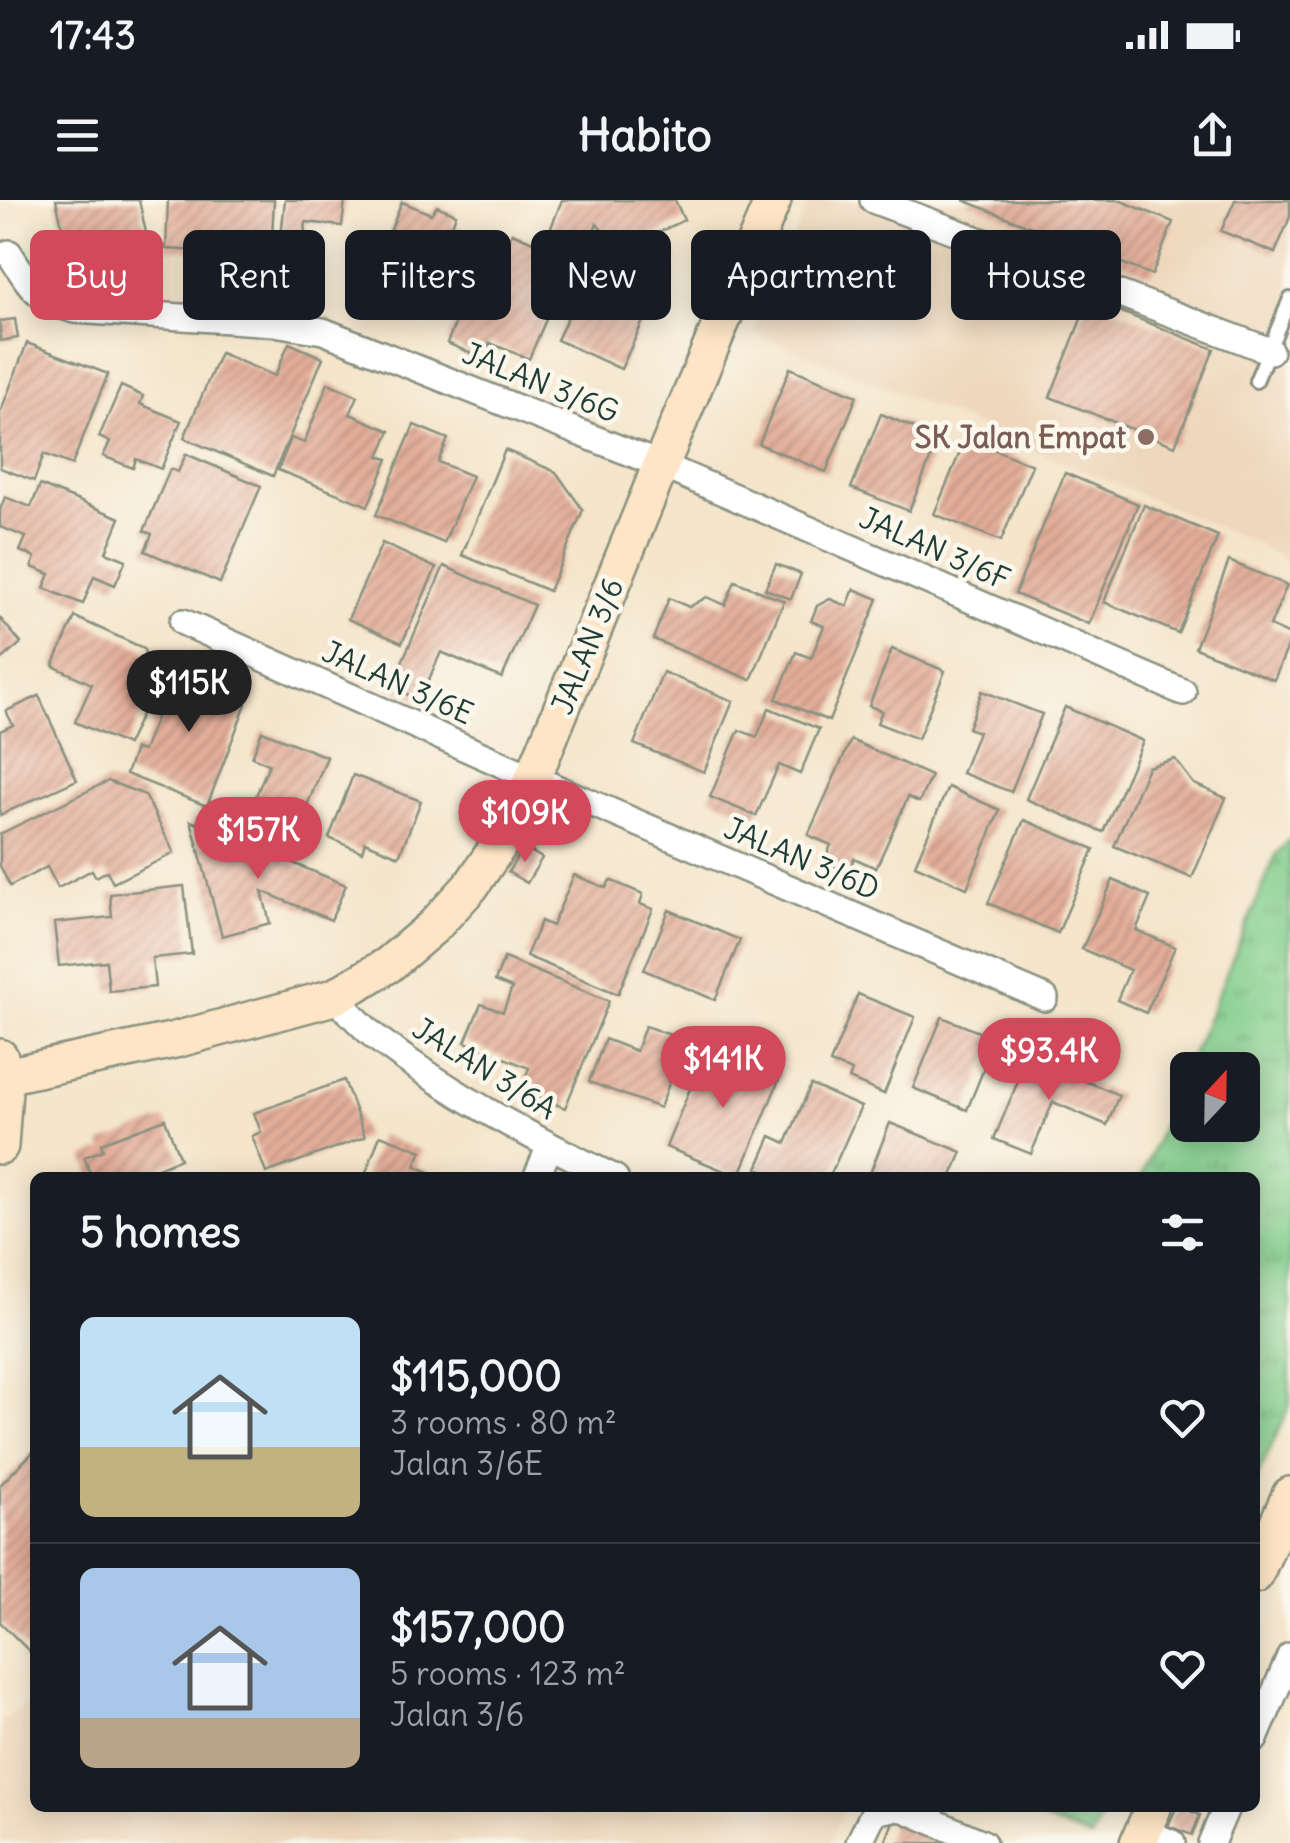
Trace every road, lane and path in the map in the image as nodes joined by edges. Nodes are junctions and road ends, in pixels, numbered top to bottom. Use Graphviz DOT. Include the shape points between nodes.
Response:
graph roads {
  1 [pos="773,200"];
  2 [pos="873,200"];
  3 [pos="9,253"];
  4 [pos="1290,299"];
  5 [pos="1270,351"];
  6 [pos="1256,381"];
  7 [pos="661,465"];
  8 [pos="182,622"];
  9 [pos="1183,692"];
  10 [pos="533,778"];
  11 [pos="334,997"];
  12 [pos="1044,998"];
  13 [pos="3,1066"];
  14 [pos="0,1146"];
  15 [pos="550,1146"];
  16 [pos="539,1172"];
  17 [pos="602,1172"];
  18 [pos="1290,1496"];
  19 [pos="1260,1565"];
  20 [pos="1290,1656"];
  21 [pos="1260,1727"];
  22 [pos="874,1812"];
  23 [pos="911,1812"];
  24 [pos="1224,1812"];
  25 [pos="859,1843"];
  26 [pos="983,1843"];
  27 [pos="1211,1843"];
  1 -- 7 [label="street, JALAN 3/6"];
  2 -- 5 [label="street"];
  3 -- 7 [label="street, JALAN 3/6G" via="33,288 59,306 274,322 323,332"];
  4 -- 5 [label="lane"];
  5 -- 6 [label="lane"];
  7 -- 9 [label="street, JALAN 3/6F"];
  7 -- 10 [label="street, JALAN 3/6"];
  8 -- 10 [label="street, JALAN 3/6E"];
  10 -- 11 [label="street, JALAN 3/6" via="471,886 388,965"];
  10 -- 12 [label="street, JALAN 3/6D"];
  11 -- 13 [label="street, JALAN 3/6" via="175,1040"];
  11 -- 15 [label="street, JALAN 3/6A" via="376,1038"];
  13 -- 14 [label="street"];
  15 -- 16 [label="street"];
  15 -- 17 [label="street, JALAN 3/6A"];
  18 -- 19 [label="street"];
  20 -- 21 [label="street"];
  22 -- 25 [label="street"];
  23 -- 26 [label="street"];
  24 -- 27 [label="street"];
}
